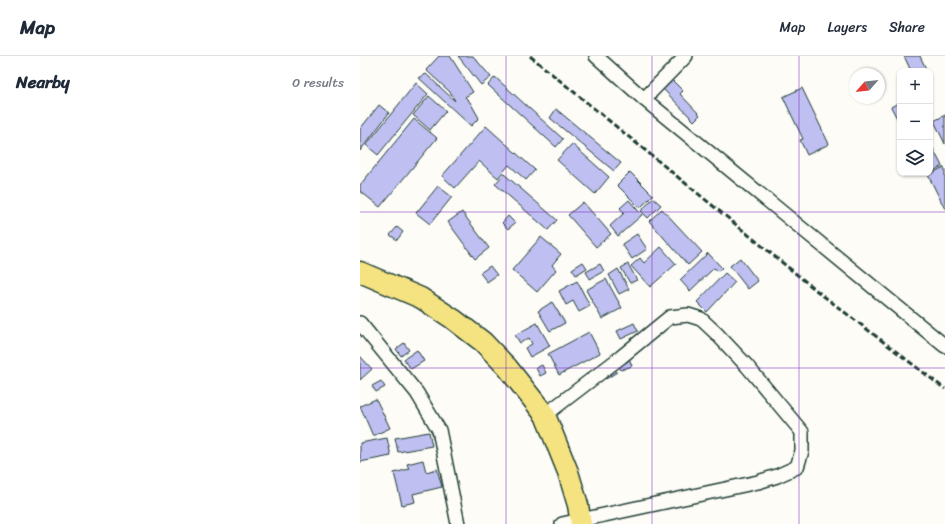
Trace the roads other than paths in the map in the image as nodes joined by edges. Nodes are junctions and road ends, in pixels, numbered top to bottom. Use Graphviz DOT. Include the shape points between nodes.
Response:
graph roads {
  1 [pos="596,56"];
  2 [pos="686,56"];
  3 [pos="644,99"];
  4 [pos="360,272"];
  5 [pos="360,323"];
  6 [pos="945,346"];
  7 [pos="545,415"];
  8 [pos="575,522"];
  9 [pos="458,524"];
  1 -- 3 [label="street"];
  2 -- 3 [label="street"];
  3 -- 6 [label="street"];
  4 -- 7 [label="highway" via="421,298 459,323 488,347"];
  5 -- 9 [label="street" via="417,394 439,430"];
  7 -- 8 [label="highway" via="578,505"];
  7 -- 8 [label="street" via="670,317 688,314 702,319 716,333 802,432 802,451 797,467 778,476"];
}
